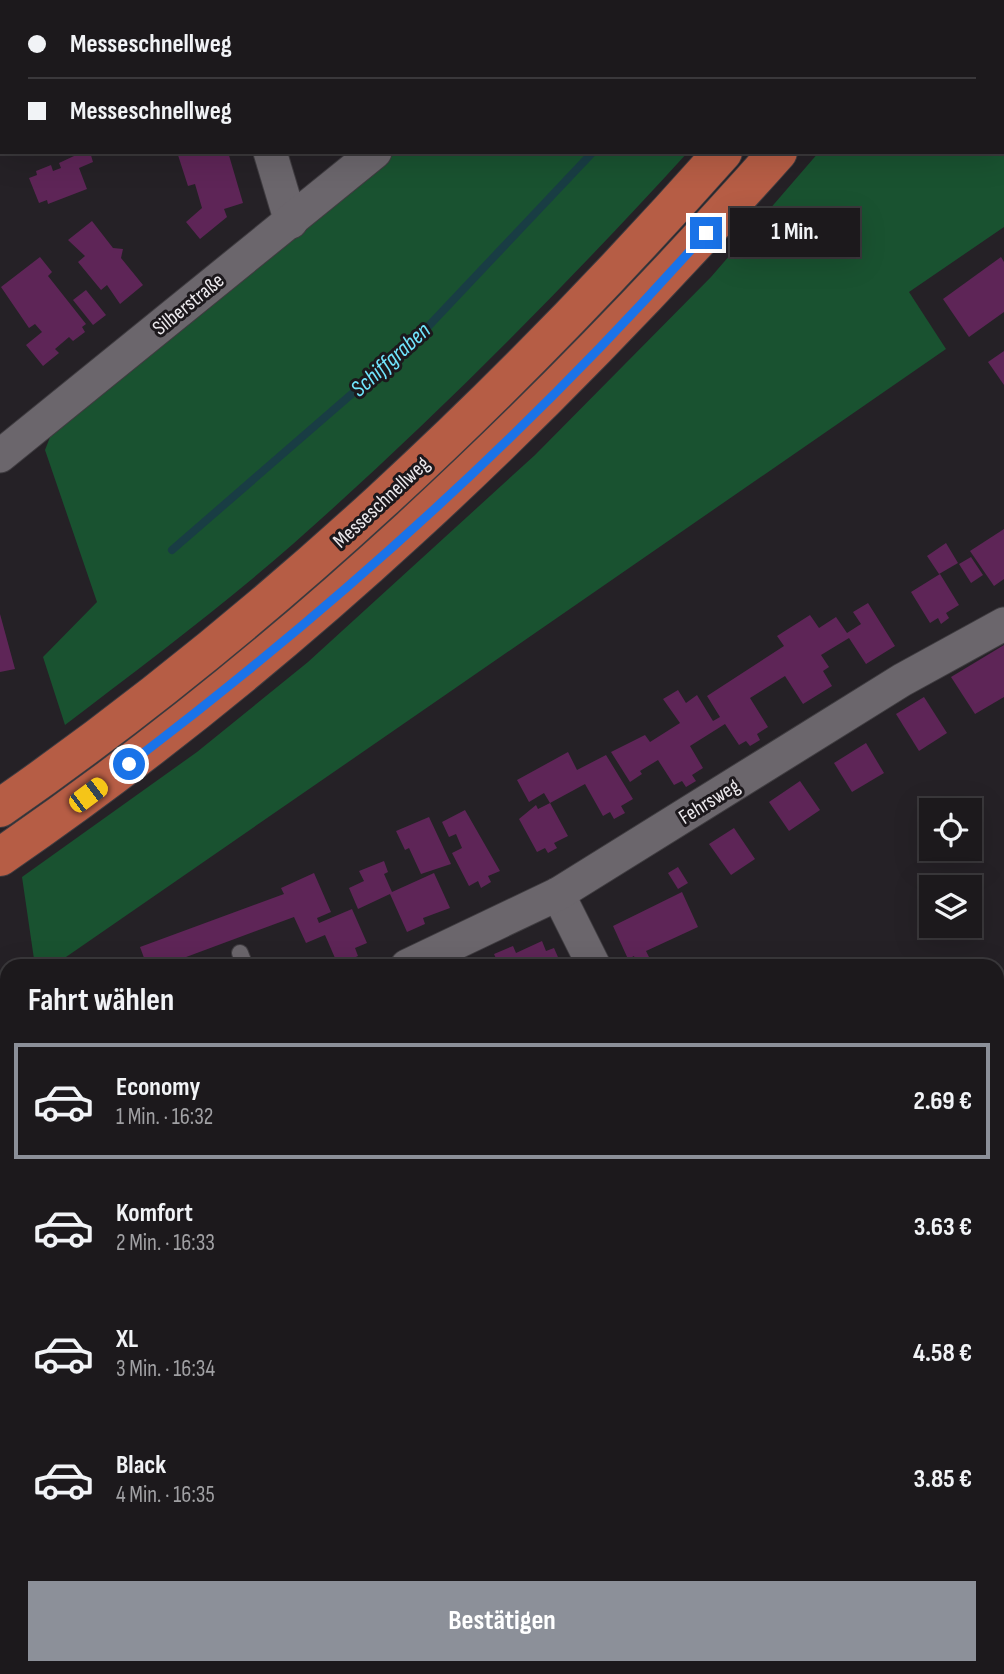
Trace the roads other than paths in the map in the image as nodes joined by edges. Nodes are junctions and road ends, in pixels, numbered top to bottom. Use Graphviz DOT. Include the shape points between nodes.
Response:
graph roads {
  1 [pos="271,154"];
  2 [pos="373,154"];
  3 [pos="721,154"];
  4 [pos="776,154"];
  5 [pos="291,222"];
  6 [pos="0,456"];
  7 [pos="1004,624"];
  8 [pos="0,808"];
  9 [pos="0,857"];
  10 [pos="558,894"];
  11 [pos="422,959"];
  12 [pos="590,959"];
  1 -- 5 [label="street"];
  2 -- 5 [label="street, Silberstraße"];
  3 -- 8 [label="highway, Messeschnellweg" via="560,328 302,574 187,668"];
  4 -- 9 [label="highway, Messeschnellweg" via="651,294 343,590 212,701"];
  5 -- 6 [label="street, Silberstraße"];
  7 -- 10 [label="street, Fehrsweg" via="902,680"];
  10 -- 11 [label="street, Fehrsweg"];
  10 -- 12 [label="street"];
}
